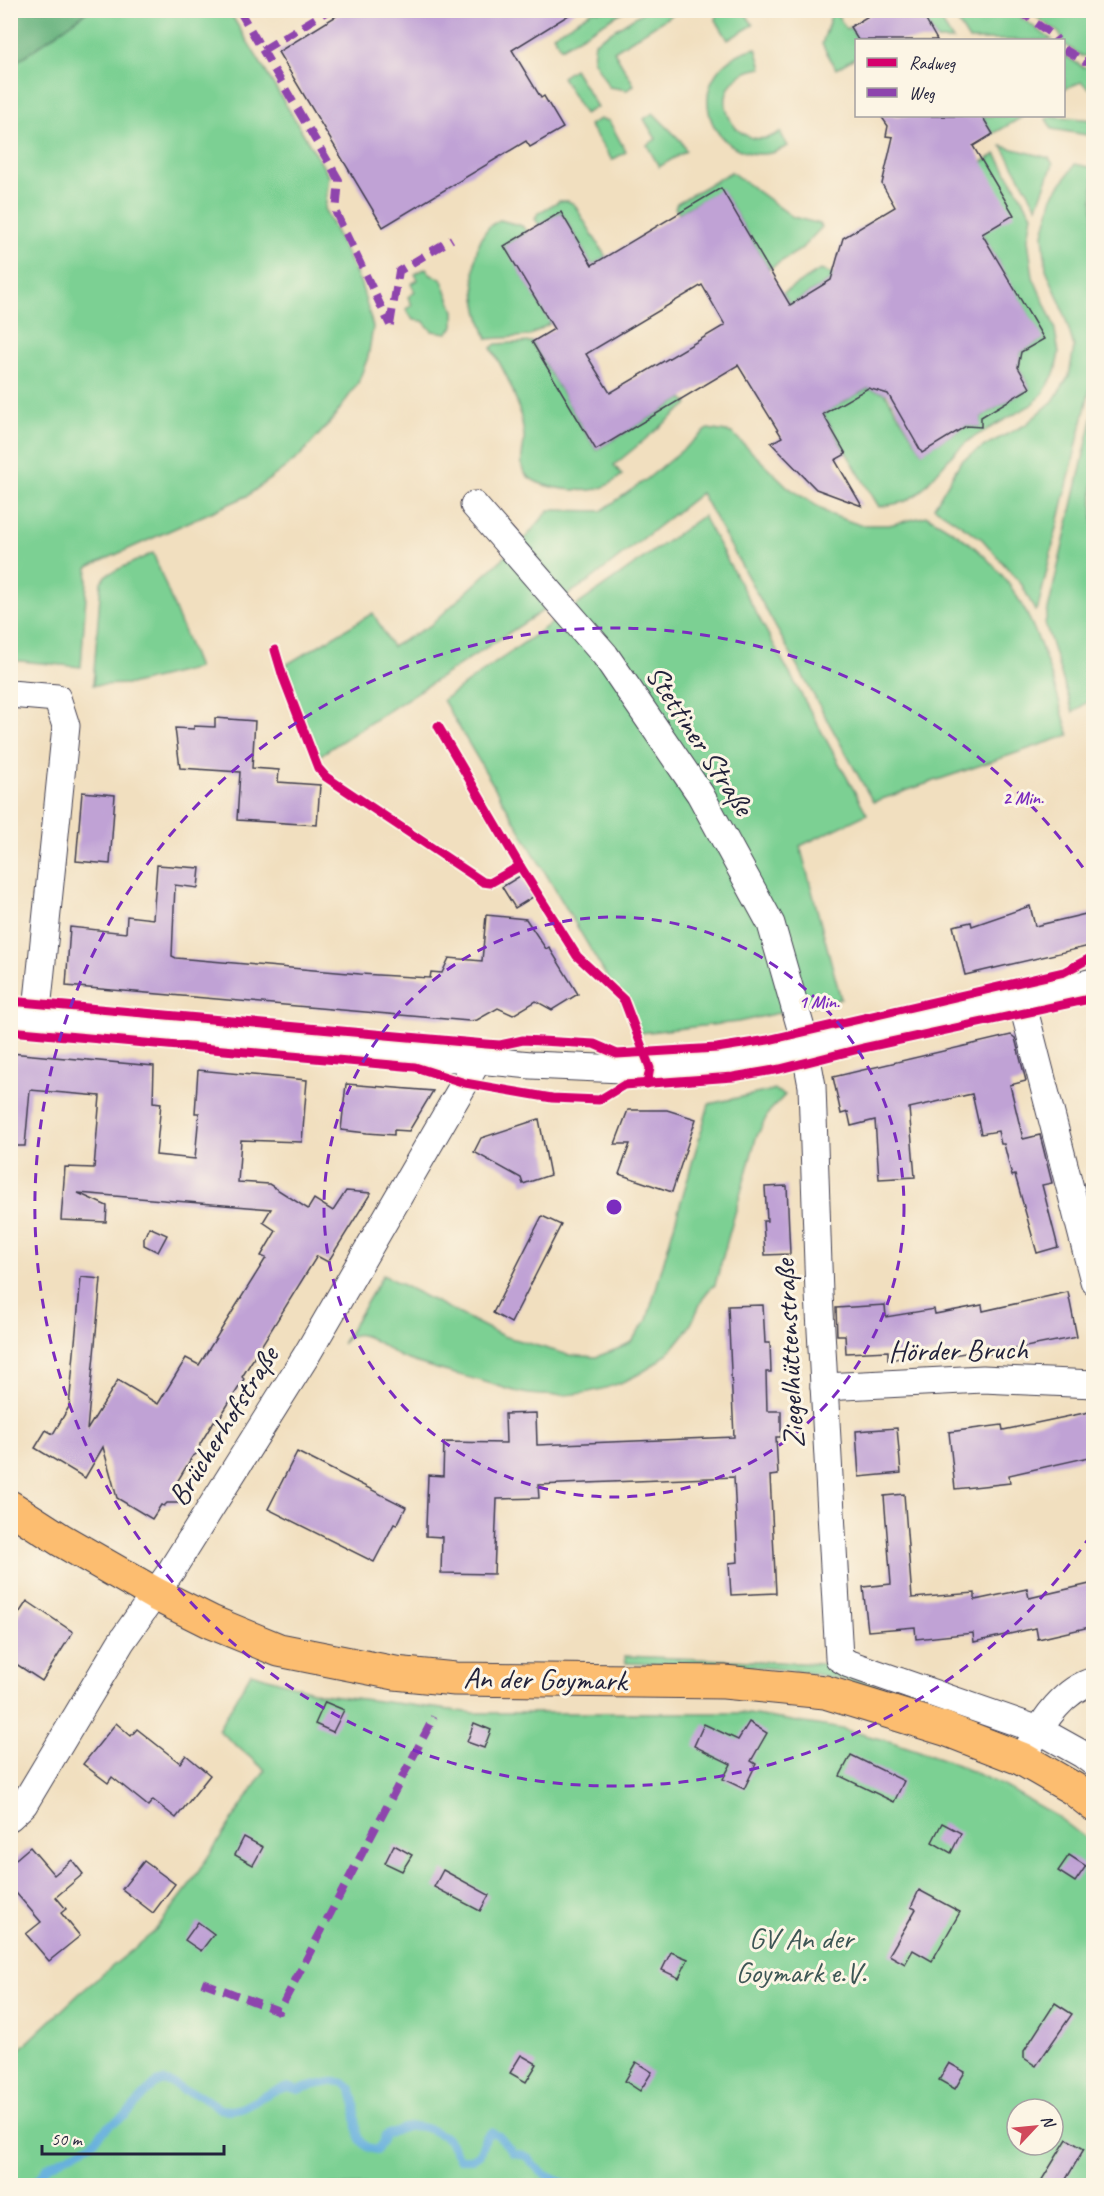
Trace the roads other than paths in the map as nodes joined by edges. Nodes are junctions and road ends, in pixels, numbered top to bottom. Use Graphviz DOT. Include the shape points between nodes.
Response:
graph roads {
  1 [pos="474,504"];
  2 [pos="10,694"];
  3 [pos="1094,981"];
  4 [pos="1021,999"];
  5 [pos="23,1018"];
  6 [pos="806,1048"];
  7 [pos="478,1060"];
  8 [pos="1094,1281"];
  9 [pos="1094,1384"];
  10 [pos="824,1387"];
  11 [pos="10,1508"];
  12 [pos="155,1594"];
  13 [pos="1094,1681"];
  14 [pos="1039,1730"];
  15 [pos="1088,1758"];
  16 [pos="1022,1759"];
  17 [pos="1094,1805"];
  18 [pos="10,1817"];
  1 -- 6 [label="street, Stettiner Straße" via="605,655 700,794 771,924"];
  2 -- 5 [label="street" via="57,698 66,726"];
  3 -- 4 [label="street"];
  4 -- 6 [label="street"];
  4 -- 8 [label="street"];
  5 -- 7 [label="street"];
  6 -- 7 [label="street" via="650,1068"];
  6 -- 10 [label="street, Ziegelhüttenstraße" via="812,1086"];
  7 -- 12 [label="street, Brücherhofstraße" via="306,1356"];
  9 -- 10 [label="street, Hörder Bruch" via="983,1378"];
  10 -- 14 [label="street, Ziegelhüttenstraße" via="839,1658"];
  11 -- 12 [label="main road, An der Goymark"];
  12 -- 16 [label="main road, An der Goymark" via="279,1650 394,1673 455,1678 724,1682 825,1692 945,1729"];
  12 -- 18 [label="street, Brücherhofstraße" via="121,1642 24,1804"];
  13 -- 14 [label="street" via="1083,1684 1056,1706"];
  14 -- 15 [label="street"];
  14 -- 16 [label="street"];
  16 -- 17 [label="main road, An der Goymark"];
}
